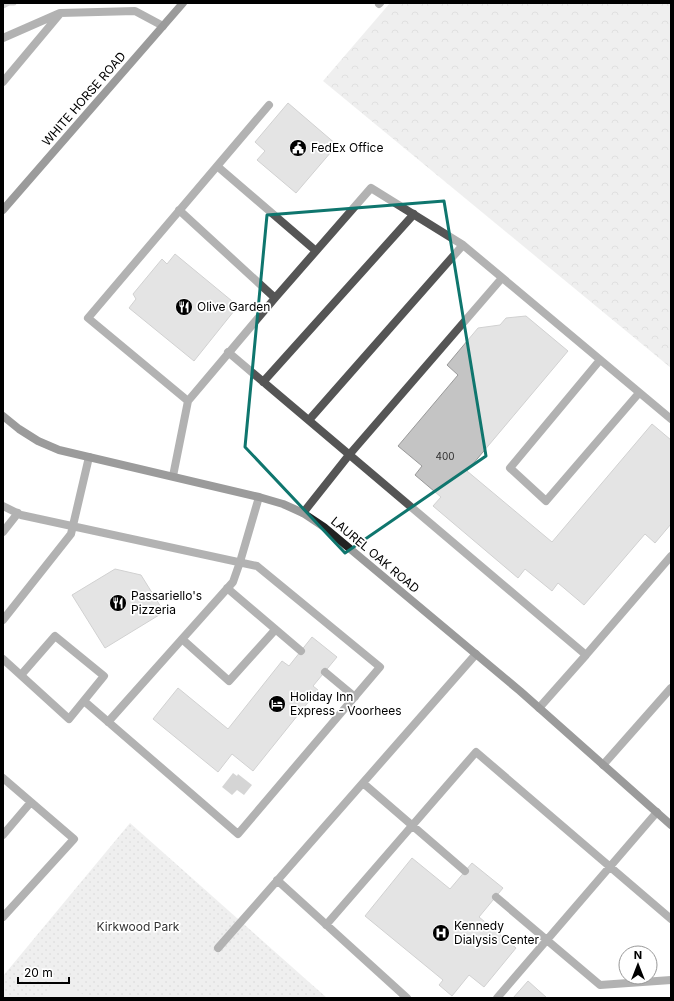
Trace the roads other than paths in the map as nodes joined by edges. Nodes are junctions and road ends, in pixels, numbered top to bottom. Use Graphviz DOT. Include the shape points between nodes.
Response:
graph roads {
  1 [pos="183,3"];
  2 [pos="60,13"];
  3 [pos="163,26"];
  4 [pos="3,38"];
  5 [pos="3,82"];
  6 [pos="269,105"];
  7 [pos="217,166"];
  8 [pos="3,210"];
  9 [pos="179,210"];
  10 [pos="414,214"];
  11 [pos="462,245"];
  12 [pos="316,250"];
  13 [pos="502,278"];
  14 [pos="275,298"];
  15 [pos="228,352"];
  16 [pos="600,360"];
  17 [pos="263,382"];
  18 [pos="639,393"];
  19 [pos="188,400"];
  20 [pos="3,416"];
  21 [pos="671,419"];
  22 [pos="309,420"];
  23 [pos="349,455"];
  24 [pos="89,457"];
  25 [pos="173,476"];
  26 [pos="259,497"];
  27 [pos="3,506"];
  28 [pos="303,513"];
  29 [pos="18,514"];
  30 [pos="73,526"];
  31 [pos="3,532"];
  32 [pos="671,556"];
  33 [pos="240,562"];
  34 [pos="227,588"];
  35 [pos="3,620"];
  36 [pos="276,630"];
  37 [pos="182,639"];
  38 [pos="301,651"];
  39 [pos="476,654"];
  40 [pos="586,655"];
  41 [pos="3,659"];
  42 [pos="325,672"];
  43 [pos="20,675"];
  44 [pos="671,688"];
  45 [pos="355,697"];
  46 [pos="84,701"];
  47 [pos="539,708"];
  48 [pos="108,722"];
  49 [pos="603,765"];
  50 [pos="3,778"];
  51 [pos="363,783"];
  52 [pos="31,802"];
  53 [pos="656,812"];
  54 [pos="412,825"];
  55 [pos="671,825"];
  56 [pos="3,835"];
  57 [pos="610,867"];
  58 [pos="465,871"];
  59 [pos="277,880"];
  60 [pos="496,897"];
  61 [pos="3,917"];
  62 [pos="671,918"];
  63 [pos="326,925"];
  64 [pos="547,940"];
  65 [pos="218,948"];
  66 [pos="671,980"];
  67 [pos="407,998"];
  68 [pos="497,998"];
  1 -- 3 [label="street, WHITE HORSE ROAD"];
  2 -- 3 [label="lane" via="135,11"];
  2 -- 4 [label="lane"];
  2 -- 5 [label="lane"];
  3 -- 8 [label="street, WHITE HORSE ROAD"];
  6 -- 7 [label="lane"];
  7 -- 9 [label="lane"];
  7 -- 12 [label="lane"];
  9 -- 14 [label="lane"];
  9 -- 19 [label="lane" via="88,318"];
  10 -- 11 [label="lane"];
  10 -- 12 [label="lane" via="371,188"];
  10 -- 17 [label="lane"];
  11 -- 13 [label="lane"];
  11 -- 22 [label="lane"];
  12 -- 14 [label="lane"];
  13 -- 16 [label="lane"];
  13 -- 23 [label="lane"];
  14 -- 15 [label="lane"];
  15 -- 17 [label="lane"];
  15 -- 19 [label="lane"];
  16 -- 18 [label="lane"];
  16 -- 18 [label="lane" via="510,468 546,501"];
  17 -- 22 [label="lane"];
  18 -- 21 [label="lane"];
  19 -- 25 [label="lane"];
  20 -- 24 [label="street, LAUREL OAK ROAD" via="38,441 59,450"];
  22 -- 23 [label="lane"];
  23 -- 28 [label="lane"];
  23 -- 40 [label="lane"];
  24 -- 25 [label="street, LAUREL OAK ROAD"];
  24 -- 30 [label="lane"];
  25 -- 26 [label="street, LAUREL OAK ROAD"];
  26 -- 28 [label="street, LAUREL OAK ROAD"];
  26 -- 33 [label="lane"];
  27 -- 29 [label="lane"];
  28 -- 39 [label="street, LAUREL OAK ROAD" via="324,527"];
  29 -- 30 [label="lane"];
  29 -- 31 [label="lane"];
  30 -- 33 [label="lane"];
  30 -- 35 [label="lane" via="72,534"];
  32 -- 40 [label="lane"];
  33 -- 34 [label="lane" via="233,582"];
  33 -- 45 [label="lane" via="257,566 380,667"];
  34 -- 36 [label="lane"];
  34 -- 37 [label="lane"];
  36 -- 37 [label="lane" via="229,681"];
  36 -- 38 [label="lane"];
  37 -- 48 [label="lane"];
  39 -- 47 [label="street, LAUREL OAK ROAD"];
  39 -- 51 [label="lane"];
  40 -- 47 [label="lane"];
  41 -- 43 [label="lane"];
  42 -- 45 [label="lane"];
  43 -- 46 [label="lane" via="69,719"];
  43 -- 46 [label="lane" via="55,636 104,676"];
  44 -- 49 [label="lane"];
  45 -- 48 [label="lane" via="238,834"];
  46 -- 48 [label="lane"];
  47 -- 49 [label="street, LAUREL OAK ROAD"];
  49 -- 53 [label="street, LAUREL OAK ROAD"];
  50 -- 52 [label="lane"];
  51 -- 54 [label="lane"];
  51 -- 59 [label="lane"];
  52 -- 56 [label="lane"];
  52 -- 61 [label="lane" via="74,839"];
  53 -- 55 [label="street, LAUREL OAK ROAD"];
  53 -- 57 [label="lane"];
  54 -- 57 [label="lane" via="476,752"];
  54 -- 58 [label="lane"];
  54 -- 63 [label="lane"];
  57 -- 62 [label="lane"];
  57 -- 64 [label="lane"];
  59 -- 63 [label="lane"];
  59 -- 65 [label="lane"];
  60 -- 64 [label="lane"];
  63 -- 67 [label="lane"];
  64 -- 66 [label="lane" via="600,986"];
  64 -- 68 [label="lane"];
}
